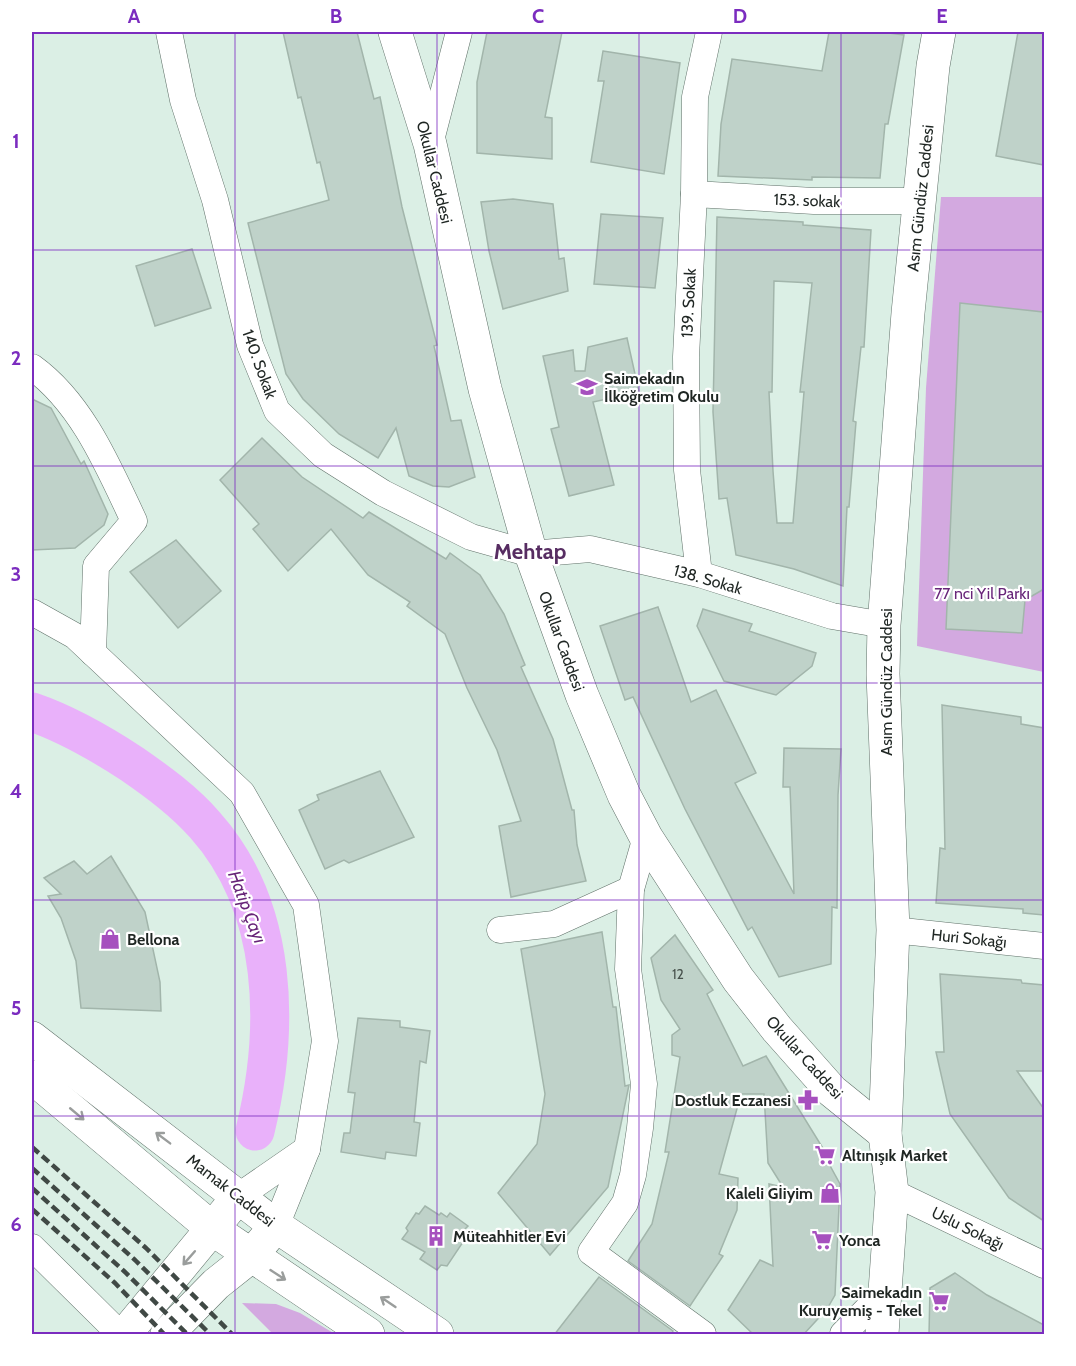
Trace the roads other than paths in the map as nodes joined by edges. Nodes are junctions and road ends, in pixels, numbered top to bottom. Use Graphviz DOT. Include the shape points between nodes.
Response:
graph roads {
  1 [pos="169,32"];
  2 [pos="395,32"];
  3 [pos="459,32"];
  4 [pos="709,32"];
  5 [pos="939,32"];
  6 [pos="430,144"];
  7 [pos="694,194"];
  8 [pos="920,201"];
  9 [pos="32,368"];
  10 [pos="531,554"];
  11 [pos="699,574"];
  12 [pos="32,612"];
  13 [pos="884,625"];
  14 [pos="93,653"];
  15 [pos="646,837"];
  16 [pos="631,889"];
  17 [pos="500,930"];
  18 [pos="893,930"];
  19 [pos="1044,946"];
  20 [pos="32,1038"];
  21 [pos="32,1077"];
  22 [pos="885,1134"];
  23 [pos="307,1149"];
  24 [pos="892,1192"];
  25 [pos="239,1196"];
  26 [pos="276,1226"];
  27 [pos="214,1230"];
  28 [pos="32,1247"];
  29 [pos="250,1257"];
  30 [pos="1044,1265"];
  31 [pos="885,1291"];
  32 [pos="120,1335"];
  33 [pos="125,1335"];
  34 [pos="167,1335"];
  35 [pos="368,1335"];
  36 [pos="437,1335"];
  37 [pos="703,1335"];
  38 [pos="843,1335"];
  39 [pos="882,1335"];
  1 -- 10 [label="street, 140. Sokak" via="183,100 215,200 263,391 277,411 323,454 383,493 471,537"];
  2 -- 6 [label="street, Okullar Caddesi"];
  3 -- 6 [label="street"];
  4 -- 7 [label="street, 139. Sokak" via="695,97"];
  5 -- 8 [label="street, Asım Gündüz Caddesi"];
  6 -- 10 [label="street, Okullar Caddesi" via="485,389"];
  7 -- 8 [label="street, 153. sokak" via="814,201"];
  7 -- 11 [label="street, 139. Sokak" via="686,436"];
  8 -- 13 [label="street, Asım Gündüz Caddesi"];
  9 -- 14 [label="street" via="81,404 134,521 96,566"];
  10 -- 11 [label="street, 138. Sokak" via="590,549"];
  10 -- 15 [label="street, Okullar Caddesi" via="582,695"];
  11 -- 13 [label="street, 138. Sokak" via="832,616"];
  12 -- 14 [label="street" via="75,636"];
  13 -- 18 [label="street, Asım Gündüz Caddesi"];
  14 -- 23 [label="street" via="242,793 306,905 325,1041"];
  15 -- 16 [label="street"];
  15 -- 22 [label="street, Okullar Caddesi" via="738,979 777,1029 832,1091"];
  16 -- 17 [label="street" via="554,924"];
  16 -- 37 [label="street" via="628,969 644,1083 640,1128 625,1203 591,1252"];
  18 -- 19 [label="street, Huri Sokağı"];
  18 -- 22 [label="street, Asım Gündüz Caddesi"];
  25 -- 20 [label="street, Mamak Caddesi, one-way"];
  21 -- 27 [label="street, one-way"];
  22 -- 24 [label="street, Asım Gündüz Caddesi"];
  23 -- 25 [label="street"];
  23 -- 26 [label="street"];
  24 -- 30 [label="street, Uslu Sokağı"];
  24 -- 31 [label="street, Asım Gündüz Caddesi"];
  25 -- 26 [label="street, Mamak Caddesi"];
  25 -- 27 [label="street"];
  26 -- 29 [label="street"];
  36 -- 26 [label="street, Mamak Caddesi, one-way"];
  27 -- 29 [label="street"];
  27 -- 33 [label="street, one-way"];
  28 -- 32 [label="street"];
  29 -- 34 [label="street" via="216,1284"];
  29 -- 35 [label="street, one-way"];
  31 -- 38 [label="street"];
  31 -- 39 [label="street, Asım Gündüz Caddesi"];
}
